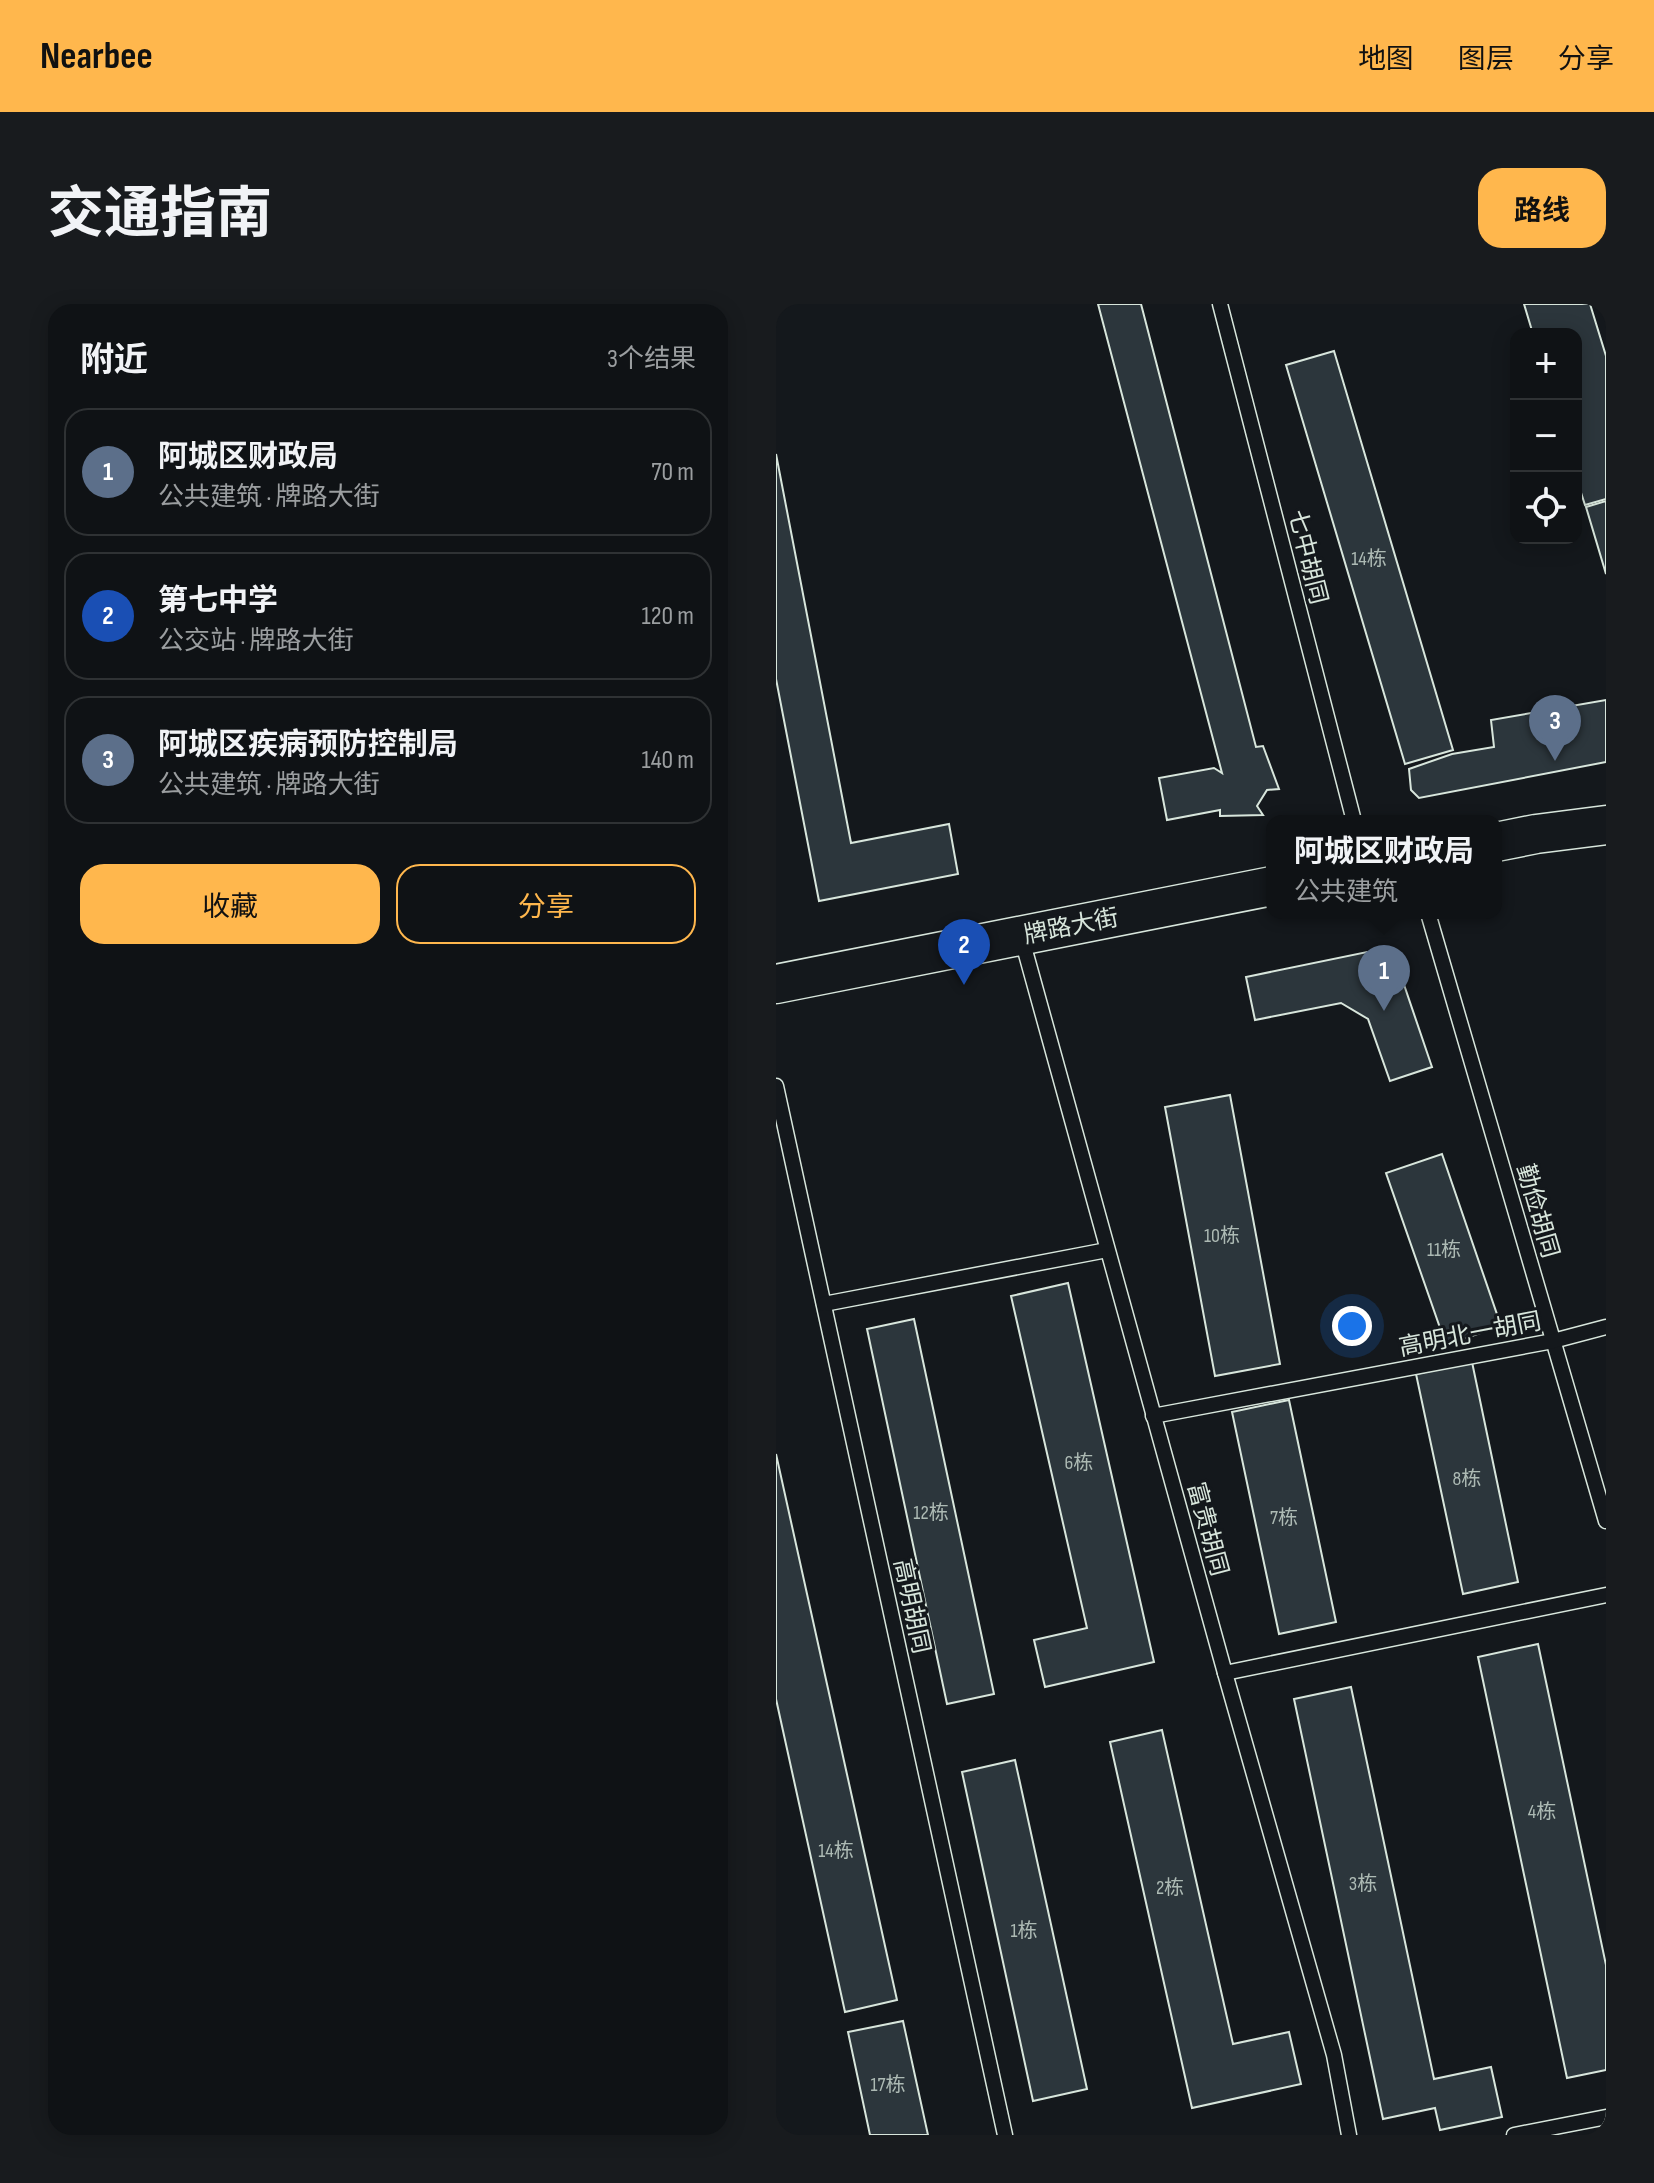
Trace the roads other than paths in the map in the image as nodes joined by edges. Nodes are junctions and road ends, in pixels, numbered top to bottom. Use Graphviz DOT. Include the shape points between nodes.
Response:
graph roads {
  1 [pos="1220,304"];
  2 [pos="1352,815"];
  3 [pos="1606,825"];
  4 [pos="1502,841"];
  5 [pos="1266,887"];
  6 [pos="1430,919"];
  7 [pos="1021,936"];
  8 [pos="778,980"];
  9 [pos="776,1086"];
  10 [pos="1107,1250"];
  11 [pos="824,1304"];
  12 [pos="1606,1327"];
  13 [pos="1553,1341"];
  14 [pos="1153,1416"];
  15 [pos="1606,1521"];
  16 [pos="1606,1595"];
  17 [pos="1225,1673"];
  18 [pos="1606,2117"];
  19 [pos="1005,2135"];
  20 [pos="1349,2135"];
  21 [pos="1514,2135"];
  1 -- 2 [label="lane, 七中胡同"];
  3 -- 4 [label="street"];
  5 -- 7 [label="street, 牌路大街"];
  6 -- 13 [label="lane, 勤俭胡同"];
  7 -- 8 [label="street, 牌路大街"];
  7 -- 10 [label="lane, 富贵胡同"];
  9 -- 11 [label="lane, 高明胡同"];
  10 -- 11 [label="lane"];
  10 -- 14 [label="lane, 富贵胡同"];
  11 -- 19 [label="lane, 高明胡同"];
  12 -- 13 [label="lane, 高明北一胡同"];
  13 -- 14 [label="lane, 高明北一胡同"];
  13 -- 15 [label="lane, 勤俭胡同"];
  14 -- 17 [label="lane, 富贵胡同"];
  16 -- 17 [label="lane"];
  17 -- 20 [label="lane, 富贵胡同" via="1334,2055"];
  18 -- 21 [label="lane"];
}
